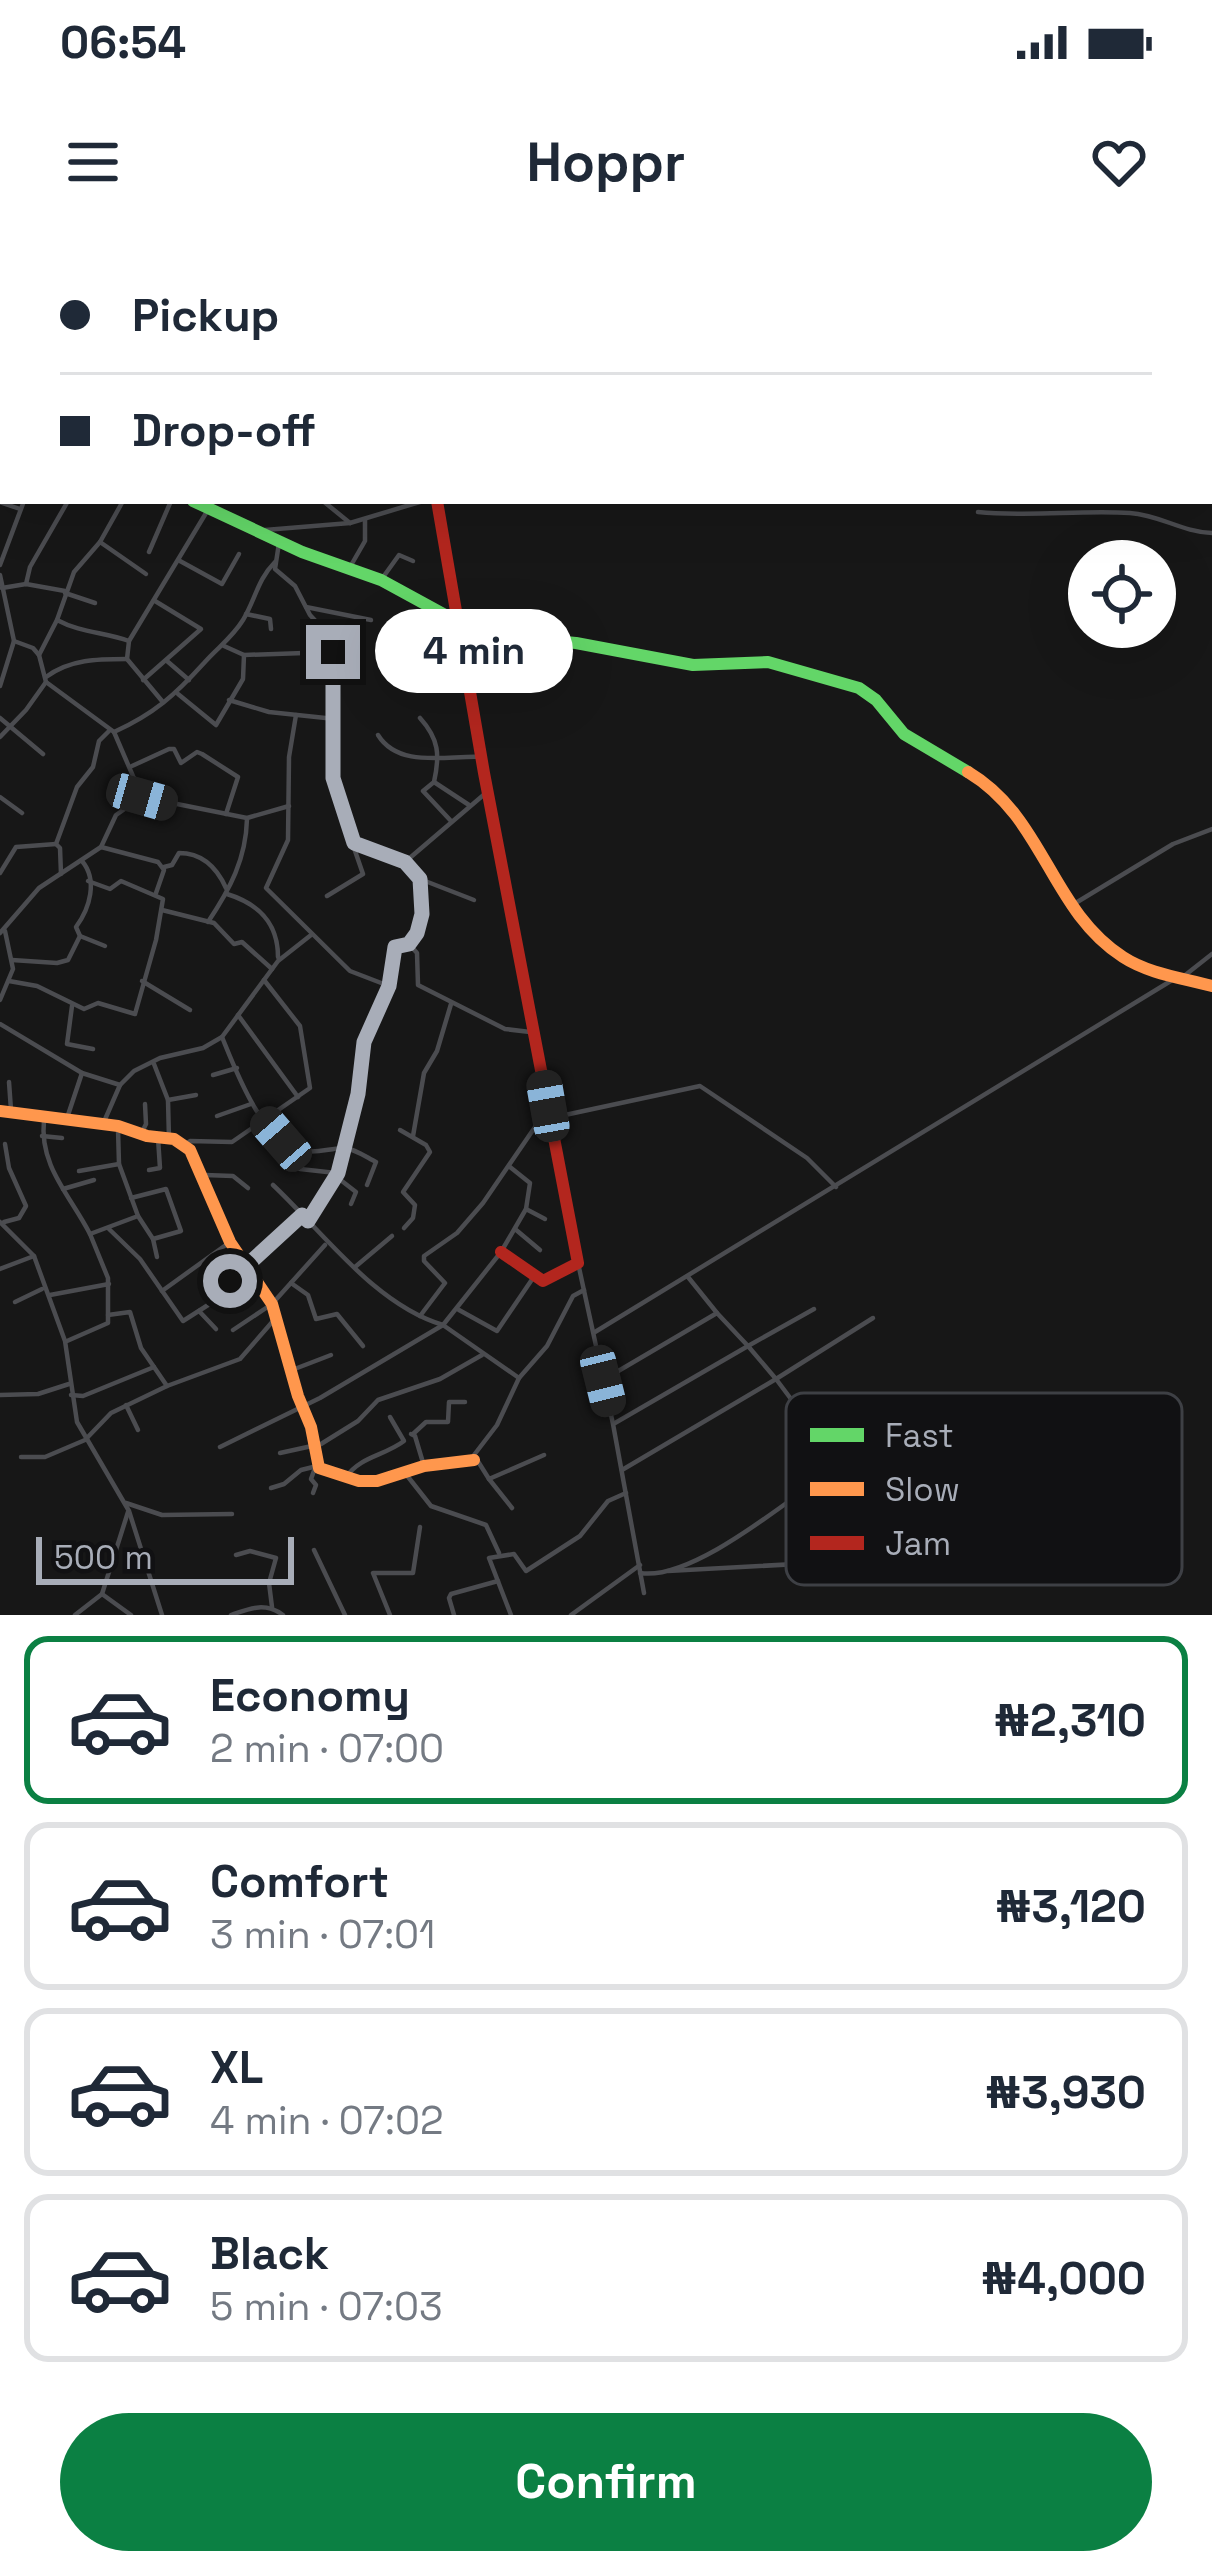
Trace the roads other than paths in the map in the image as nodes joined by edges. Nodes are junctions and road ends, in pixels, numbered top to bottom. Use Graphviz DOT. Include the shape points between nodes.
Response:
graph roads {
  1 [pos="66,504"];
  2 [pos="121,504"];
  3 [pos="170,504"];
  4 [pos="211,504"];
  5 [pos="327,504"];
  6 [pos="414,504"];
  7 [pos="437,504"];
  8 [pos="22,505"];
  9 [pos="978,512"];
  10 [pos="365,520"];
  11 [pos="350,523"];
  12 [pos="0,528"];
  13 [pos="10,532"];
  14 [pos="1212,532"];
  15 [pos="260,533"];
  16 [pos="100,542"];
  17 [pos="279,542"];
  18 [pos="149,552"];
  19 [pos="239,554"];
  20 [pos="180,560"];
  21 [pos="412,561"];
  22 [pos="275,562"];
  23 [pos="0,565"];
  24 [pos="350,567"];
  25 [pos="146,574"];
  26 [pos="381,580"];
  27 [pos="1,582"];
  28 [pos="26,584"];
  29 [pos="65,592"];
  30 [pos="155,601"];
  31 [pos="95,603"];
  32 [pos="306,608"];
  33 [pos="246,614"];
  34 [pos="57,620"];
  35 [pos="371,620"];
  36 [pos="460,622"];
  37 [pos="271,629"];
  38 [pos="14,641"];
  39 [pos="129,641"];
  40 [pos="224,646"];
  41 [pos="333,652"];
  42 [pos="244,655"];
  43 [pos="39,656"];
  44 [pos="127,659"];
  45 [pos="167,661"];
  46 [pos="3,672"];
  47 [pos="46,680"];
  48 [pos="143,680"];
  49 [pos="189,680"];
  50 [pos="0,686"];
  51 [pos="178,694"];
  52 [pos="230,700"];
  53 [pos="162,701"];
  54 [pos="296,715"];
  55 [pos="0,718"];
  56 [pos="421,718"];
  57 [pos="335,719"];
  58 [pos="10,726"];
  59 [pos="111,731"];
  60 [pos="378,735"];
  61 [pos="0,737"];
  62 [pos="43,754"];
  63 [pos="440,756"];
  64 [pos="482,758"];
  65 [pos="130,767"];
  66 [pos="434,782"];
  67 [pos="488,791"];
  68 [pos="0,797"];
  69 [pos="142,797"];
  70 [pos="289,806"];
  71 [pos="469,809"];
  72 [pos="22,813"];
  73 [pos="226,814"];
  74 [pos="247,818"];
  75 [pos="451,821"];
  76 [pos="1212,830"];
  77 [pos="354,843"];
  78 [pos="56,844"];
  79 [pos="101,847"];
  80 [pos="82,861"];
  81 [pos="405,862"];
  82 [pos="164,866"];
  83 [pos="0,873"];
  84 [pos="62,874"];
  85 [pos="420,879"];
  86 [pos="88,881"];
  87 [pos="226,891"];
  88 [pos="156,893"];
  89 [pos="327,896"];
  90 [pos="474,900"];
  91 [pos="1069,907"];
  92 [pos="162,910"];
  93 [pos="208,922"];
  94 [pos="3,932"];
  95 [pos="312,934"];
  96 [pos="80,936"];
  97 [pos="409,944"];
  98 [pos="104,946"];
  99 [pos="1212,954"];
  100 [pos="12,960"];
  101 [pos="278,961"];
  102 [pos="272,969"];
  103 [pos="1182,975"];
  104 [pos="264,980"];
  105 [pos="9,981"];
  106 [pos="142,981"];
  107 [pos="389,986"];
  108 [pos="1212,986"];
  109 [pos="0,1000"];
  110 [pos="452,1003"];
  111 [pos="72,1006"];
  112 [pos="190,1010"];
  113 [pos="238,1015"];
  114 [pos="0,1024"];
  115 [pos="533,1032"];
  116 [pos="222,1037"];
  117 [pos="93,1049"];
  118 [pos="154,1061"];
  119 [pos="237,1068"];
  120 [pos="82,1073"];
  121 [pos="213,1075"];
  122 [pos="9,1082"];
  123 [pos="120,1085"];
  124 [pos="196,1095"];
  125 [pos="298,1099"];
  126 [pos="168,1100"];
  127 [pos="146,1104"];
  128 [pos="252,1104"];
  129 [pos="3,1110"];
  130 [pos="550,1112"];
  131 [pos="45,1114"];
  132 [pos="217,1116"];
  133 [pos="67,1118"];
  134 [pos="263,1119"];
  135 [pos="111,1125"];
  136 [pos="400,1130"];
  137 [pos="141,1134"];
  138 [pos="42,1136"];
  139 [pos="412,1136"];
  140 [pos="62,1138"];
  141 [pos="164,1138"];
  142 [pos="5,1144"];
  143 [pos="184,1145"];
  144 [pos="346,1146"];
  145 [pos="119,1164"];
  146 [pos="510,1167"];
  147 [pos="300,1169"];
  148 [pos="148,1170"];
  149 [pos="79,1171"];
  150 [pos="337,1175"];
  151 [pos="199,1176"];
  152 [pos="94,1180"];
  153 [pos="273,1185"];
  154 [pos="368,1185"];
  155 [pos="836,1187"];
  156 [pos="63,1189"];
  157 [pos="248,1189"];
  158 [pos="131,1198"];
  159 [pos="352,1204"];
  160 [pos="526,1209"];
  161 [pos="138,1216"];
  162 [pos="305,1218"];
  163 [pos="545,1219"];
  164 [pos="0,1222"];
  165 [pos="404,1228"];
  166 [pos="109,1229"];
  167 [pos="514,1229"];
  168 [pos="90,1234"];
  169 [pos="392,1236"];
  170 [pos="153,1239"];
  171 [pos="230,1242"];
  172 [pos="326,1244"];
  173 [pos="540,1250"];
  174 [pos="502,1252"];
  175 [pos="34,1256"];
  176 [pos="157,1257"];
  177 [pos="578,1263"];
  178 [pos="355,1267"];
  179 [pos="0,1268"];
  180 [pos="248,1268"];
  181 [pos="535,1276"];
  182 [pos="688,1277"];
  183 [pos="291,1283"];
  184 [pos="109,1284"];
  185 [pos="584,1290"];
  186 [pos="162,1291"];
  187 [pos="46,1292"];
  188 [pos="15,1302"];
  189 [pos="814,1309"];
  190 [pos="274,1310"];
  191 [pos="458,1310"];
  192 [pos="199,1311"];
  193 [pos="717,1313"];
  194 [pos="108,1315"];
  195 [pos="420,1316"];
  196 [pos="873,1318"];
  197 [pos="443,1325"];
  198 [pos="216,1329"];
  199 [pos="233,1330"];
  200 [pos="595,1332"];
  201 [pos="65,1341"];
  202 [pos="363,1346"];
  203 [pos="748,1346"];
  204 [pos="331,1354"];
  205 [pos="484,1354"];
  206 [pos="154,1367"];
  207 [pos="292,1370"];
  208 [pos="519,1378"];
  209 [pos="776,1378"];
  210 [pos="603,1381"];
  211 [pos="69,1384"];
  212 [pos="167,1386"];
  213 [pos="787,1393"];
  214 [pos="0,1395"];
  215 [pos="71,1395"];
  216 [pos="465,1402"];
  217 [pos="126,1406"];
  218 [pos="304,1406"];
  219 [pos="390,1417"];
  220 [pos="614,1424"];
  221 [pos="138,1430"];
  222 [pos="413,1434"];
  223 [pos="85,1440"];
  224 [pos="404,1440"];
  225 [pos="315,1444"];
  226 [pos="220,1447"];
  227 [pos="280,1453"];
  228 [pos="544,1455"];
  229 [pos="21,1457"];
  230 [pos="474,1460"];
  231 [pos="424,1466"];
  232 [pos="316,1467"];
  233 [pos="622,1470"];
  234 [pos="405,1473"];
  235 [pos="346,1477"];
  236 [pos="489,1479"];
  237 [pos="272,1487"];
  238 [pos="313,1493"];
  239 [pos="626,1493"];
  240 [pos="122,1502"];
  241 [pos="786,1502"];
  242 [pos="512,1508"];
  243 [pos="129,1511"];
  244 [pos="232,1514"];
  245 [pos="420,1527"];
  246 [pos="314,1550"];
  247 [pos="236,1555"];
  248 [pos="500,1555"];
  249 [pos="786,1565"];
  250 [pos="640,1569"];
  251 [pos="668,1571"];
  252 [pos="497,1581"];
  253 [pos="644,1593"];
  254 [pos="102,1594"];
  255 [pos="255,1606"];
  256 [pos="272,1607"];
  257 [pos="78,1614"];
  258 [pos="131,1615"];
  259 [pos="162,1615"];
  260 [pos="231,1615"];
  261 [pos="258,1615"];
  262 [pos="283,1615"];
  263 [pos="345,1615"];
  264 [pos="390,1615"];
  265 [pos="454,1615"];
  266 [pos="511,1615"];
  267 [pos="571,1615"];
  1 -- 28 [label="street"];
  2 -- 16 [label="street"];
  3 -- 18 [label="street"];
  4 -- 15 [label="main road"];
  4 -- 20 [label="street"];
  5 -- 11 [label="street"];
  6 -- 10 [label="street"];
  7 -- 36 [label="main road"];
  8 -- 13 [label="street"];
  9 -- 14 [label="street" via="1132,513"];
  10 -- 11 [label="street"];
  10 -- 24 [label="street" via="365,542"];
  11 -- 15 [label="street"];
  12 -- 13 [label="street"];
  13 -- 23 [label="street"];
  15 -- 17 [label="main road"];
  16 -- 25 [label="street"];
  16 -- 29 [label="street"];
  17 -- 22 [label="street"];
  17 -- 24 [label="main road"];
  19 -- 20 [label="street" via="222,584"];
  20 -- 30 [label="street"];
  21 -- 26 [label="street" via="399,555"];
  22 -- 32 [label="street"];
  22 -- 33 [label="street"];
  24 -- 26 [label="main road"];
  26 -- 36 [label="main road"];
  27 -- 28 [label="street"];
  27 -- 38 [label="street"];
  28 -- 29 [label="street"];
  29 -- 31 [label="street"];
  29 -- 34 [label="street"];
  30 -- 39 [label="street"];
  30 -- 45 [label="street" via="201,627"];
  32 -- 35 [label="street"];
  32 -- 41 [label="street"];
  33 -- 37 [label="street" via="270,619"];
  33 -- 40 [label="street"];
  34 -- 39 [label="street"];
  34 -- 43 [label="street"];
  36 -- 64 [label="main road"];
  36 -- 91 [label="main road" via="496,638 693,665 768,662 859,688 904,734 1011,808"];
  38 -- 43 [label="street"];
  38 -- 46 [label="street"];
  39 -- 44 [label="street"];
  40 -- 42 [label="street"];
  40 -- 49 [label="street"];
  41 -- 42 [label="street"];
  41 -- 57 [label="street"];
  42 -- 52 [label="street" via="243,679"];
  43 -- 47 [label="street"];
  44 -- 47 [label="street" via="86,660"];
  44 -- 48 [label="street"];
  45 -- 48 [label="street"];
  45 -- 49 [label="street"];
  46 -- 50 [label="street"];
  47 -- 58 [label="street"];
  47 -- 59 [label="street"];
  48 -- 53 [label="street"];
  49 -- 51 [label="street"];
  51 -- 52 [label="street" via="216,725"];
  51 -- 53 [label="street"];
  52 -- 54 [label="street"];
  53 -- 59 [label="street" via="142,721"];
  54 -- 57 [label="street"];
  54 -- 70 [label="street"];
  55 -- 58 [label="street"];
  56 -- 63 [label="street"];
  57 -- 77 [label="street" via="335,794"];
  58 -- 61 [label="street"];
  58 -- 62 [label="street"];
  59 -- 65 [label="street"];
  59 -- 78 [label="street" via="77,787"];
  60 -- 63 [label="street" via="396,752"];
  63 -- 64 [label="street"];
  63 -- 66 [label="street"];
  64 -- 67 [label="main road"];
  65 -- 69 [label="street"];
  65 -- 73 [label="street" via="169,749 181,763 202,754 238,777"];
  66 -- 71 [label="street"];
  66 -- 75 [label="street" via="422,791"];
  67 -- 71 [label="street"];
  67 -- 115 [label="main road"];
  68 -- 72 [label="street"];
  69 -- 73 [label="street"];
  69 -- 79 [label="street" via="116,815"];
  70 -- 74 [label="street"];
  70 -- 95 [label="street" via="288,840 266,888"];
  71 -- 75 [label="street"];
  73 -- 74 [label="street"];
  74 -- 87 [label="street" via="246,849"];
  75 -- 81 [label="street"];
  76 -- 91 [label="street" via="1173,844"];
  77 -- 81 [label="street"];
  77 -- 89 [label="street" via="363,877"];
  78 -- 83 [label="street" via="16,847"];
  78 -- 84 [label="street"];
  79 -- 80 [label="street"];
  79 -- 82 [label="street"];
  80 -- 84 [label="street"];
  80 -- 86 [label="street"];
  81 -- 85 [label="street"];
  82 -- 87 [label="street" via="189,853 221,874"];
  82 -- 88 [label="street"];
  84 -- 94 [label="street" via="39,888"];
  85 -- 90 [label="street"];
  85 -- 97 [label="street" via="422,914"];
  86 -- 88 [label="street"];
  86 -- 96 [label="street"];
  87 -- 93 [label="street"];
  87 -- 101 [label="street" via="266,914"];
  88 -- 92 [label="street"];
  91 -- 103 [label="main road" via="1130,962"];
  92 -- 93 [label="street"];
  92 -- 106 [label="street"];
  93 -- 102 [label="street"];
  94 -- 100 [label="street"];
  95 -- 101 [label="street"];
  95 -- 107 [label="street" via="358,976"];
  96 -- 98 [label="street"];
  96 -- 100 [label="street" via="64,963"];
  97 -- 107 [label="street" via="396,944"];
  97 -- 110 [label="street" via="418,986"];
  99 -- 103 [label="street"];
  100 -- 105 [label="street"];
  101 -- 102 [label="street"];
  102 -- 104 [label="street"];
  103 -- 108 [label="main road"];
  103 -- 155 [label="street"];
  104 -- 113 [label="street"];
  104 -- 125 [label="street" via="300,1026 311,1084"];
  105 -- 109 [label="street"];
  105 -- 111 [label="street"];
  106 -- 111 [label="street" via="135,1015 98,1003"];
  106 -- 112 [label="street"];
  107 -- 144 [label="street" via="364,1042"];
  110 -- 115 [label="street" via="505,1029"];
  110 -- 139 [label="street" via="424,1072"];
  111 -- 117 [label="street" via="67,1044"];
  113 -- 116 [label="street"];
  113 -- 125 [label="street"];
  114 -- 120 [label="street"];
  115 -- 130 [label="main road"];
  116 -- 118 [label="street"];
  116 -- 119 [label="street"];
  118 -- 123 [label="street"];
  118 -- 126 [label="street"];
  119 -- 121 [label="street"];
  119 -- 128 [label="street"];
  120 -- 123 [label="street"];
  120 -- 133 [label="street"];
  122 -- 129 [label="street"];
  123 -- 135 [label="street"];
  124 -- 126 [label="street"];
  125 -- 134 [label="street"];
  126 -- 141 [label="street"];
  127 -- 137 [label="street"];
  128 -- 132 [label="street"];
  128 -- 134 [label="street"];
  129 -- 131 [label="main road"];
  130 -- 146 [label="street"];
  130 -- 155 [label="street" via="700,1086"];
  130 -- 177 [label="main road"];
  131 -- 133 [label="main road"];
  131 -- 138 [label="street"];
  133 -- 135 [label="main road"];
  134 -- 143 [label="street" via="232,1142"];
  134 -- 144 [label="street" via="293,1149"];
  135 -- 137 [label="main road"];
  135 -- 145 [label="street"];
  136 -- 139 [label="street"];
  137 -- 141 [label="main road"];
  138 -- 140 [label="street"];
  138 -- 156 [label="street"];
  139 -- 165 [label="street" via="430,1152 403,1192 415,1205"];
  141 -- 143 [label="main road"];
  141 -- 148 [label="street" via="160,1168"];
  142 -- 164 [label="street" via="26,1206 20,1218"];
  143 -- 151 [label="main road"];
  144 -- 150 [label="street"];
  144 -- 154 [label="street" via="378,1163"];
  145 -- 149 [label="street"];
  145 -- 158 [label="street"];
  146 -- 160 [label="street" via="530,1184"];
  146 -- 195 [label="street" via="457,1233 424,1256 445,1283"];
  147 -- 150 [label="street"];
  150 -- 159 [label="street" via="356,1192"];
  150 -- 162 [label="street"];
  151 -- 157 [label="street" via="233,1176"];
  151 -- 171 [label="main road"];
  152 -- 156 [label="street"];
  153 -- 162 [label="street"];
  155 -- 182 [label="street"];
  156 -- 168 [label="street"];
  158 -- 161 [label="street"];
  158 -- 170 [label="street" via="166,1189 181,1231"];
  160 -- 163 [label="street"];
  160 -- 167 [label="street"];
  161 -- 166 [label="street"];
  161 -- 170 [label="street"];
  162 -- 172 [label="street"];
  162 -- 180 [label="street"];
  164 -- 175 [label="street"];
  166 -- 168 [label="street"];
  166 -- 186 [label="street"];
  167 -- 173 [label="street"];
  167 -- 174 [label="street"];
  168 -- 184 [label="street"];
  169 -- 178 [label="street"];
  170 -- 176 [label="street"];
  171 -- 180 [label="main road"];
  171 -- 186 [label="street"];
  172 -- 178 [label="street"];
  172 -- 183 [label="street"];
  174 -- 181 [label="main road"];
  174 -- 191 [label="street"];
  175 -- 179 [label="street"];
  175 -- 187 [label="street"];
  177 -- 181 [label="main road" via="549,1280"];
  177 -- 185 [label="street"];
  178 -- 195 [label="street"];
  180 -- 190 [label="main road"];
  180 -- 192 [label="street"];
  181 -- 191 [label="street" via="496,1331"];
  182 -- 193 [label="street"];
  182 -- 200 [label="street"];
  183 -- 190 [label="street"];
  183 -- 202 [label="street" via="308,1295 316,1319 337,1314"];
  184 -- 187 [label="street"];
  184 -- 194 [label="street"];
  185 -- 200 [label="street"];
  185 -- 208 [label="street" via="572,1296 547,1346"];
  186 -- 192 [label="street" via="182,1321"];
  187 -- 188 [label="street"];
  187 -- 201 [label="street"];
  189 -- 203 [label="street"];
  190 -- 199 [label="street"];
  190 -- 207 [label="main road"];
  190 -- 212 [label="street" via="240,1359"];
  191 -- 197 [label="street"];
  192 -- 198 [label="street"];
  193 -- 203 [label="street"];
  193 -- 210 [label="street"];
  194 -- 201 [label="street" via="106,1326"];
  194 -- 206 [label="street" via="130,1312"];
  195 -- 197 [label="street"];
  196 -- 209 [label="street"];
  197 -- 205 [label="street"];
  197 -- 218 [label="street"];
  200 -- 210 [label="street"];
  201 -- 211 [label="street"];
  203 -- 209 [label="street"];
  203 -- 220 [label="street"];
  204 -- 207 [label="street"];
  205 -- 208 [label="street"];
  205 -- 225 [label="street" via="379,1400"];
  206 -- 212 [label="street"];
  206 -- 215 [label="street"];
  207 -- 218 [label="main road"];
  208 -- 230 [label="street"];
  209 -- 213 [label="street"];
  209 -- 233 [label="street"];
  210 -- 220 [label="street"];
  211 -- 214 [label="street"];
  211 -- 215 [label="street"];
  212 -- 217 [label="street"];
  215 -- 223 [label="street"];
  216 -- 222 [label="street" via="449,1402 448,1422 422,1423"];
  217 -- 221 [label="street"];
  217 -- 223 [label="street"];
  218 -- 225 [label="main road"];
  218 -- 226 [label="street"];
  219 -- 224 [label="street"];
  220 -- 233 [label="street"];
  222 -- 224 [label="street"];
  222 -- 231 [label="street"];
  223 -- 229 [label="street" via="45,1457"];
  223 -- 240 [label="street"];
  224 -- 235 [label="street"];
  225 -- 227 [label="street"];
  225 -- 232 [label="main road"];
  228 -- 236 [label="street"];
  230 -- 231 [label="main road"];
  230 -- 236 [label="street"];
  231 -- 234 [label="main road"];
  232 -- 235 [label="main road"];
  232 -- 237 [label="street"];
  232 -- 238 [label="street"];
  233 -- 239 [label="street"];
  234 -- 235 [label="main road" via="377,1481"];
  234 -- 248 [label="street" via="431,1506 486,1525"];
  236 -- 242 [label="street"];
  239 -- 248 [label="street" via="526,1571 514,1554"];
  239 -- 250 [label="street"];
  240 -- 243 [label="street"];
  240 -- 244 [label="street" via="162,1515"];
  241 -- 251 [label="street"];
  243 -- 254 [label="street"];
  243 -- 259 [label="street"];
  245 -- 264 [label="street" via="413,1574 373,1574"];
  246 -- 263 [label="street"];
  247 -- 256 [label="street" via="276,1558"];
  248 -- 252 [label="street" via="489,1558"];
  249 -- 251 [label="street"];
  250 -- 251 [label="street"];
  250 -- 253 [label="street"];
  250 -- 267 [label="street"];
  252 -- 265 [label="street" via="451,1594"];
  252 -- 266 [label="street"];
  254 -- 257 [label="street"];
  254 -- 258 [label="street"];
  255 -- 256 [label="street"];
  255 -- 260 [label="street"];
  255 -- 261 [label="street"];
  256 -- 262 [label="street"];
}
